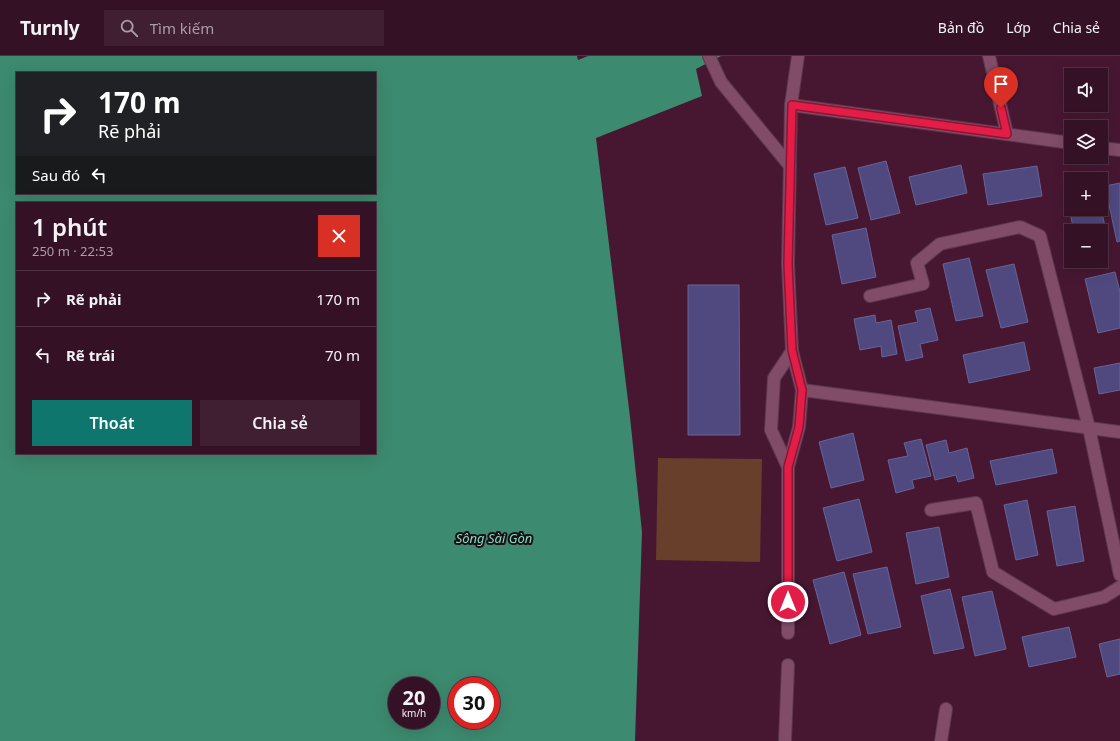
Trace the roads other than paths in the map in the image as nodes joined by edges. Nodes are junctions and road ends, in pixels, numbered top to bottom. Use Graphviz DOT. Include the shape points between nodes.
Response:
graph roads {
  1 [pos="709,56"];
  2 [pos="798,56"];
  3 [pos="989,56"];
  4 [pos="792,105"];
  5 [pos="1007,134"];
  6 [pos="1064,142"];
  7 [pos="1108,149"];
  8 [pos="1120,150"];
  9 [pos="790,166"];
  10 [pos="870,296"];
  11 [pos="792,350"];
  12 [pos="802,390"];
  13 [pos="1090,428"];
  14 [pos="1120,432"];
  15 [pos="788,467"];
  16 [pos="931,510"];
  17 [pos="1120,575"];
  18 [pos="1120,587"];
  19 [pos="788,633"];
  20 [pos="788,665"];
  21 [pos="946,709"];
  22 [pos="785,741"];
  23 [pos="941,741"];
  1 -- 9 [label="street" via="721,82"];
  2 -- 4 [label="street"];
  3 -- 5 [label="street"];
  4 -- 5 [label="street"];
  4 -- 9 [label="street"];
  5 -- 6 [label="street"];
  7 -- 8 [label="street"];
  9 -- 11 [label="street" via="788,264"];
  10 -- 13 [label="street" via="923,284 917,263 940,244 1020,227 1040,236"];
  11 -- 12 [label="street"];
  11 -- 15 [label="street" via="774,378 772,430"];
  12 -- 13 [label="street"];
  12 -- 15 [label="street" via="799,427"];
  13 -- 14 [label="street"];
  13 -- 17 [label="street"];
  15 -- 19 [label="street"];
  16 -- 18 [label="street" via="976,503 993,572 1054,609 1104,597"];
  20 -- 22 [label="street"];
  21 -- 23 [label="street"];
}
